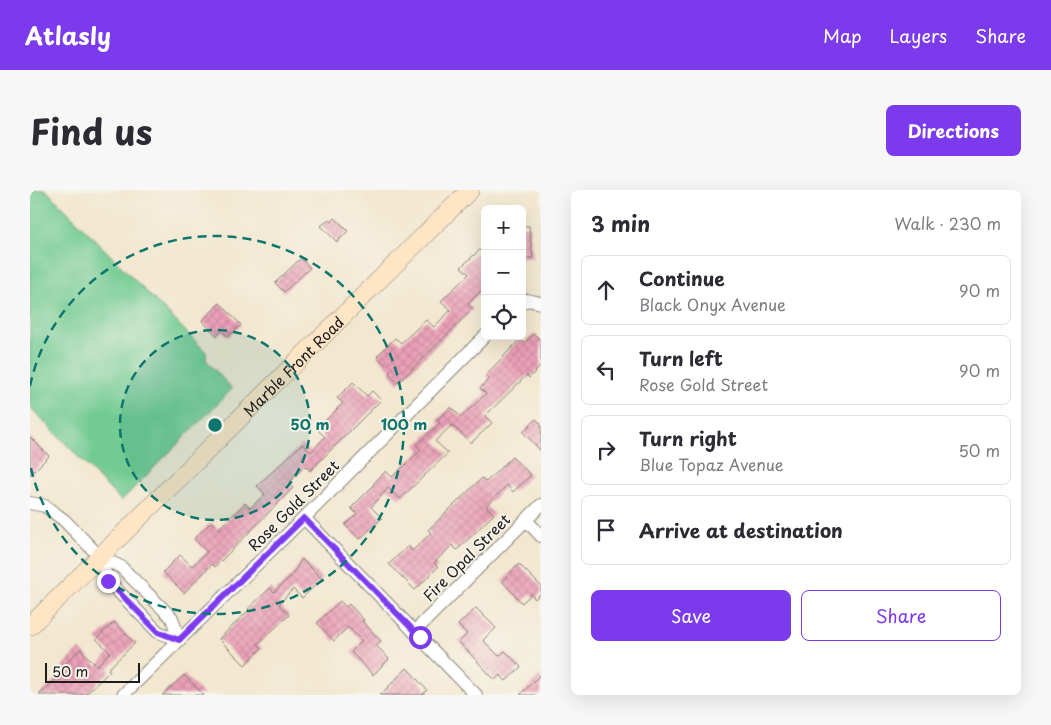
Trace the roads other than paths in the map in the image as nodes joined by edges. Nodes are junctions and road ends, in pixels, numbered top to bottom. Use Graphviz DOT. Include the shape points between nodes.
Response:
graph roads {
  1 [pos="470,190"];
  2 [pos="526,302"];
  3 [pos="541,303"];
  4 [pos="481,340"];
  5 [pos="30,503"];
  6 [pos="541,505"];
  7 [pos="304,518"];
  8 [pos="526,520"];
  9 [pos="541,536"];
  10 [pos="100,557"];
  11 [pos="30,626"];
  12 [pos="414,632"];
  13 [pos="179,640"];
  14 [pos="123,695"];
  15 [pos="476,695"];
  1 -- 10 [label="street, Marble Front Road"];
  2 -- 3 [label="street"];
  4 -- 7 [label="street, Rose Gold Street"];
  5 -- 10 [label="street" via="45,506 64,520"];
  6 -- 8 [label="street, Fire Opal Street"];
  7 -- 12 [label="street"];
  7 -- 13 [label="street, Rose Gold Street"];
  8 -- 9 [label="street"];
  8 -- 12 [label="street, Fire Opal Street"];
  10 -- 11 [label="street, Marble Front Road"];
  10 -- 13 [label="street" via="121,567 172,618"];
  10 -- 13 [label="street" via="108,581 158,632"];
  12 -- 15 [label="street"];
  13 -- 14 [label="street, Rose Gold Street"];
}
